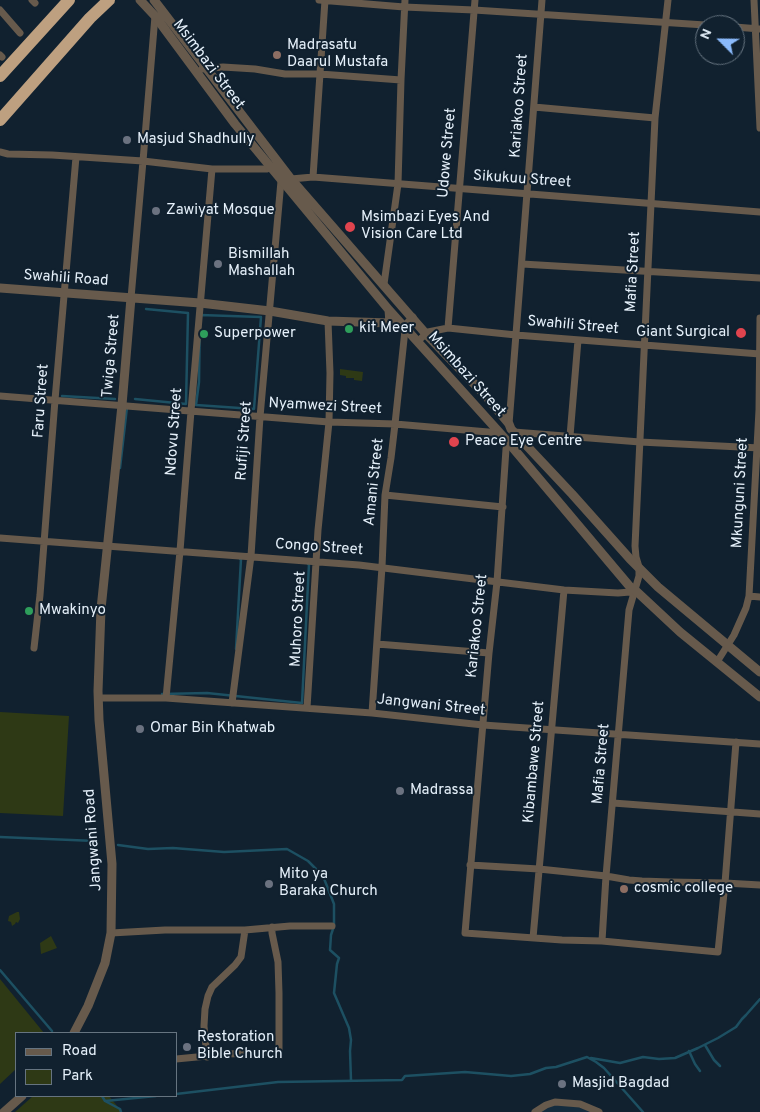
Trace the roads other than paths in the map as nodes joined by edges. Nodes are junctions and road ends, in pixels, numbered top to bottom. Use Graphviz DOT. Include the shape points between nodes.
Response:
graph roads {
  1 [pos="69,0"];
  2 [pos="109,0"];
  3 [pos="140,0"];
  4 [pos="319,0"];
  5 [pos="325,0"];
  6 [pos="475,0"];
  7 [pos="542,0"];
  8 [pos="668,0"];
  9 [pos="754,0"];
  10 [pos="156,1"];
  11 [pos="405,4"];
  12 [pos="146,7"];
  13 [pos="0,10"];
  14 [pos="474,10"];
  15 [pos="541,15"];
  16 [pos="155,16"];
  17 [pos="666,23"];
  18 [pos="695,24"];
  19 [pos="757,29"];
  20 [pos="20,33"];
  21 [pos="206,69"];
  22 [pos="195,71"];
  23 [pos="320,74"];
  24 [pos="0,76"];
  25 [pos="401,80"];
  26 [pos="534,107"];
  27 [pos="655,118"];
  28 [pos="0,120"];
  29 [pos="760,128"];
  30 [pos="0,152"];
  31 [pos="76,157"];
  32 [pos="143,161"];
  33 [pos="279,163"];
  34 [pos="271,168"];
  35 [pos="212,169"];
  36 [pos="313,177"];
  37 [pos="286,180"];
  38 [pos="398,184"];
  39 [pos="459,189"];
  40 [pos="527,194"];
  41 [pos="651,204"];
  42 [pos="760,212"];
  43 [pos="522,264"];
  44 [pos="648,271"];
  45 [pos="760,278"];
  46 [pos="384,284"];
  47 [pos="0,288"];
  48 [pos="64,293"];
  49 [pos="131,298"];
  50 [pos="200,303"];
  51 [pos="389,310"];
  52 [pos="270,311"];
  53 [pos="413,317"];
  54 [pos="760,318"];
  55 [pos="328,321"];
  56 [pos="404,326"];
  57 [pos="448,328"];
  58 [pos="426,334"];
  59 [pos="516,335"];
  60 [pos="578,340"];
  61 [pos="418,341"];
  62 [pos="645,345"];
  63 [pos="760,354"];
  64 [pos="0,396"];
  65 [pos="55,400"];
  66 [pos="122,405"];
  67 [pos="191,411"];
  68 [pos="260,417"];
  69 [pos="329,422"];
  70 [pos="395,424"];
  71 [pos="512,428"];
  72 [pos="500,433"];
  73 [pos="570,436"];
  74 [pos="508,442"];
  75 [pos="640,442"];
  76 [pos="759,448"];
  77 [pos="385,494"];
  78 [pos="503,507"];
  79 [pos="0,538"];
  80 [pos="44,541"];
  81 [pos="108,546"];
  82 [pos="180,551"];
  83 [pos="251,556"];
  84 [pos="316,561"];
  85 [pos="382,567"];
  86 [pos="638,567"];
  87 [pos="497,582"];
  88 [pos="633,589"];
  89 [pos="564,590"];
  90 [pos="749,596"];
  91 [pos="760,597"];
  92 [pos="377,644"];
  93 [pos="728,645"];
  94 [pos="34,648"];
  95 [pos="489,653"];
  96 [pos="716,662"];
  97 [pos="760,672"];
  98 [pos="760,697"];
  99 [pos="99,698"];
  100 [pos="166,698"];
  101 [pos="232,703"];
  102 [pos="307,708"];
  103 [pos="372,713"];
  104 [pos="483,725"];
  105 [pos="551,730"];
  106 [pos="619,735"];
  107 [pos="736,742"];
  108 [pos="760,744"];
  109 [pos="612,802"];
  110 [pos="731,812"];
  111 [pos="760,814"];
  112 [pos="470,865"];
  113 [pos="539,869"];
  114 [pos="606,876"];
  115 [pos="725,883"];
  116 [pos="760,885"];
  117 [pos="332,926"];
  118 [pos="272,927"];
  119 [pos="245,930"];
  120 [pos="111,933"];
  121 [pos="533,938"];
  122 [pos="602,941"];
  123 [pos="75,1032"];
  124 [pos="207,1057"];
  125 [pos="178,1059"];
  126 [pos="21,1097"];
  127 [pos="4,1112"];
  128 [pos="535,1112"];
  129 [pos="599,1112"];
  1 -- 24 [label="highway"];
  2 -- 28 [label="highway"];
  3 -- 12 [label="street, Msimbazi Street"];
  4 -- 5 [label="street"];
  5 -- 11 [label="street"];
  5 -- 23 [label="street"];
  6 -- 14 [label="street, Udowe Street"];
  7 -- 15 [label="street, Kariakoo Street"];
  8 -- 17 [label="street, Mafia Street"];
  9 -- 19 [label="street"];
  10 -- 12 [label="street"];
  10 -- 21 [label="street, Msimbazi Street"];
  11 -- 14 [label="street"];
  11 -- 25 [label="street"];
  12 -- 16 [label="street, Msimbazi Street"];
  13 -- 20 [label="street"];
  14 -- 15 [label="street"];
  14 -- 39 [label="street, Udowe Street"];
  15 -- 17 [label="street"];
  15 -- 26 [label="street, Kariakoo Street"];
  16 -- 22 [label="street, Msimbazi Street"];
  16 -- 32 [label="street, Twiga Street"];
  17 -- 18 [label="street"];
  17 -- 27 [label="street, Mafia Street"];
  19 -- 29 [label="street"];
  21 -- 22 [label="street"];
  21 -- 23 [label="street" via="223,67 284,74"];
  21 -- 33 [label="street, Msimbazi Street"];
  22 -- 34 [label="street, Msimbazi Street"];
  23 -- 25 [label="street"];
  23 -- 36 [label="street"];
  25 -- 38 [label="street"];
  26 -- 27 [label="street"];
  26 -- 40 [label="street, Kariakoo Street"];
  27 -- 41 [label="street, Mafia Street"];
  30 -- 31 [label="street"];
  31 -- 32 [label="street"];
  31 -- 48 [label="street, Faru Street"];
  32 -- 35 [label="street"];
  32 -- 49 [label="street, Twiga Street"];
  33 -- 34 [label="street"];
  33 -- 37 [label="street, Msimbazi Street"];
  34 -- 35 [label="street"];
  34 -- 37 [label="street, Msimbazi Street"];
  35 -- 50 [label="street, Ndovu Street"];
  36 -- 37 [label="street, Sikukuu Street"];
  36 -- 38 [label="street, Sikukuu Street"];
  37 -- 46 [label="street, Msimbazi Street"];
  37 -- 51 [label="street, Msimbazi Street"];
  37 -- 52 [label="street, Rufiji Street"];
  38 -- 39 [label="street, Sikukuu Street"];
  38 -- 46 [label="street"];
  39 -- 40 [label="street, Sikukuu Street"];
  39 -- 57 [label="street, Udowe Street"];
  40 -- 41 [label="street, Sikukuu Street"];
  40 -- 43 [label="street, Kariakoo Street"];
  41 -- 42 [label="street, Sikukuu Street"];
  41 -- 44 [label="street, Mafia Street"];
  43 -- 44 [label="street"];
  43 -- 59 [label="street, Kariakoo Street"];
  44 -- 45 [label="street"];
  44 -- 62 [label="street, Mafia Street"];
  46 -- 53 [label="street, Msimbazi Street"];
  47 -- 48 [label="street, Swahili Road"];
  48 -- 49 [label="street, Swahili Road"];
  48 -- 65 [label="street, Faru Street"];
  49 -- 50 [label="street"];
  49 -- 66 [label="street, Twiga Street"];
  50 -- 52 [label="street"];
  50 -- 67 [label="street, Ndovu Street"];
  51 -- 55 [label="street" via="390,323"];
  51 -- 56 [label="street, Msimbazi Street"];
  52 -- 55 [label="street"];
  52 -- 68 [label="street, Rufiji Street"];
  53 -- 56 [label="street"];
  53 -- 58 [label="street, Msimbazi Street"];
  54 -- 63 [label="street, Mkunguni Street"];
  55 -- 69 [label="street, Muhoro Street"];
  56 -- 61 [label="street, Msimbazi Street"];
  56 -- 70 [label="street, Amani Street"];
  57 -- 58 [label="street, Swahili Street"];
  57 -- 59 [label="street, Swahili Street"];
  58 -- 61 [label="street, Swahili Street"];
  58 -- 71 [label="street, Msimbazi Street"];
  59 -- 60 [label="street, Swahili Street"];
  59 -- 71 [label="street, Kariakoo Street"];
  60 -- 62 [label="street, Swahili Street"];
  60 -- 73 [label="street"];
  61 -- 72 [label="street, Msimbazi Street"];
  62 -- 63 [label="street, Swahili Street"];
  62 -- 75 [label="street, Mafia Street"];
  63 -- 76 [label="street, Mkunguni Street"];
  64 -- 65 [label="street, Nyamwezi Street"];
  65 -- 66 [label="street, Nyamwezi Street"];
  65 -- 80 [label="street, Faru Street"];
  66 -- 67 [label="street, Nyamwezi Street"];
  66 -- 81 [label="street, Twiga Street"];
  67 -- 68 [label="street, Nyamwezi Street"];
  67 -- 82 [label="street, Ndovu Street"];
  68 -- 69 [label="street, Nyamwezi Street"];
  68 -- 83 [label="street, Rufiji Street"];
  69 -- 70 [label="street, Nyamwezi Street"];
  69 -- 84 [label="street, Muhoro Street"];
  70 -- 72 [label="street, Nyamwezi Street"];
  70 -- 77 [label="street, Amani Street"];
  71 -- 73 [label="street"];
  71 -- 86 [label="street, Msimbazi Street"];
  72 -- 74 [label="street, Msimbazi Street"];
  73 -- 75 [label="street"];
  74 -- 78 [label="street, Kariakoo Street"];
  74 -- 88 [label="street, Msimbazi Street"];
  75 -- 76 [label="street"];
  75 -- 86 [label="street, Mafia Street" via="635,546"];
  76 -- 90 [label="street, Mkunguni Street"];
  77 -- 78 [label="street"];
  77 -- 85 [label="street, Amani Street"];
  78 -- 87 [label="street, Kariakoo Street"];
  79 -- 80 [label="street, Congo Street"];
  80 -- 81 [label="street, Congo Street"];
  80 -- 94 [label="street, Faru Street"];
  81 -- 82 [label="street, Congo Street"];
  81 -- 99 [label="street, Twiga Street" via="101,608"];
  82 -- 83 [label="street, Congo Street"];
  82 -- 100 [label="street, Ndovu Street"];
  83 -- 84 [label="street, Congo Street"];
  83 -- 101 [label="street, Rufiji Street"];
  84 -- 85 [label="street, Congo Street"];
  84 -- 102 [label="street, Muhoro Street"];
  85 -- 87 [label="street, Congo Street"];
  85 -- 92 [label="street, Amani Street"];
  86 -- 88 [label="street, Mafia Street" via="639,576"];
  86 -- 93 [label="street, Msimbazi Street"];
  87 -- 89 [label="street, Congo Street"];
  87 -- 95 [label="street, Kariakoo Street"];
  88 -- 89 [label="street, Congo Street" via="618,593"];
  88 -- 96 [label="street, Msimbazi Street"];
  88 -- 106 [label="street, Mafia Street"];
  89 -- 105 [label="street, Kibambawe Street"];
  90 -- 91 [label="street"];
  90 -- 93 [label="street, Mkunguni Street"];
  92 -- 95 [label="street"];
  92 -- 103 [label="street, Amani Street"];
  93 -- 96 [label="street, Mkunguni Street"];
  93 -- 97 [label="street, Msimbazi Street"];
  95 -- 104 [label="street, Kariakoo Street"];
  96 -- 98 [label="street, Msimbazi Street"];
  99 -- 100 [label="street, Jangwani Street"];
  99 -- 120 [label="street, Jangwani Road" via="112,864"];
  100 -- 101 [label="street, Jangwani Street"];
  101 -- 102 [label="street, Jangwani Street"];
  102 -- 103 [label="street, Jangwani Street"];
  103 -- 104 [label="street, Jangwani Street"];
  104 -- 105 [label="street, Jangwani Street"];
  104 -- 112 [label="street, Kariakoo Street"];
  105 -- 106 [label="street, Jangwani Street"];
  105 -- 113 [label="street, Kibambawe Street"];
  106 -- 107 [label="street, Jangwani Street"];
  106 -- 109 [label="street, Mafia Street"];
  107 -- 108 [label="street, Jangwani Street"];
  107 -- 110 [label="street"];
  109 -- 110 [label="street"];
  109 -- 114 [label="street, Mafia Street"];
  110 -- 111 [label="street"];
  110 -- 115 [label="street"];
  112 -- 113 [label="street"];
  112 -- 121 [label="street, Kariakoo Street" via="465,934"];
  113 -- 114 [label="street"];
  113 -- 121 [label="street, Kibambawe Street"];
  114 -- 115 [label="street" via="642,881"];
  114 -- 122 [label="street, Mafia Street"];
  115 -- 116 [label="street"];
  115 -- 122 [label="street" via="718,952"];
  117 -- 118 [label="street"];
  118 -- 119 [label="street"];
  118 -- 124 [label="street" via="278,962 279,1052"];
  119 -- 120 [label="street"];
  119 -- 124 [label="street" via="241,958 212,986 208,996 204,1026"];
  120 -- 123 [label="street, Jangwani Road" via="105,963"];
  121 -- 122 [label="street"];
  124 -- 125 [label="street"];
  126 -- 127 [label="street"];
  128 -- 129 [label="street" via="556,1102 580,1104"];
}
